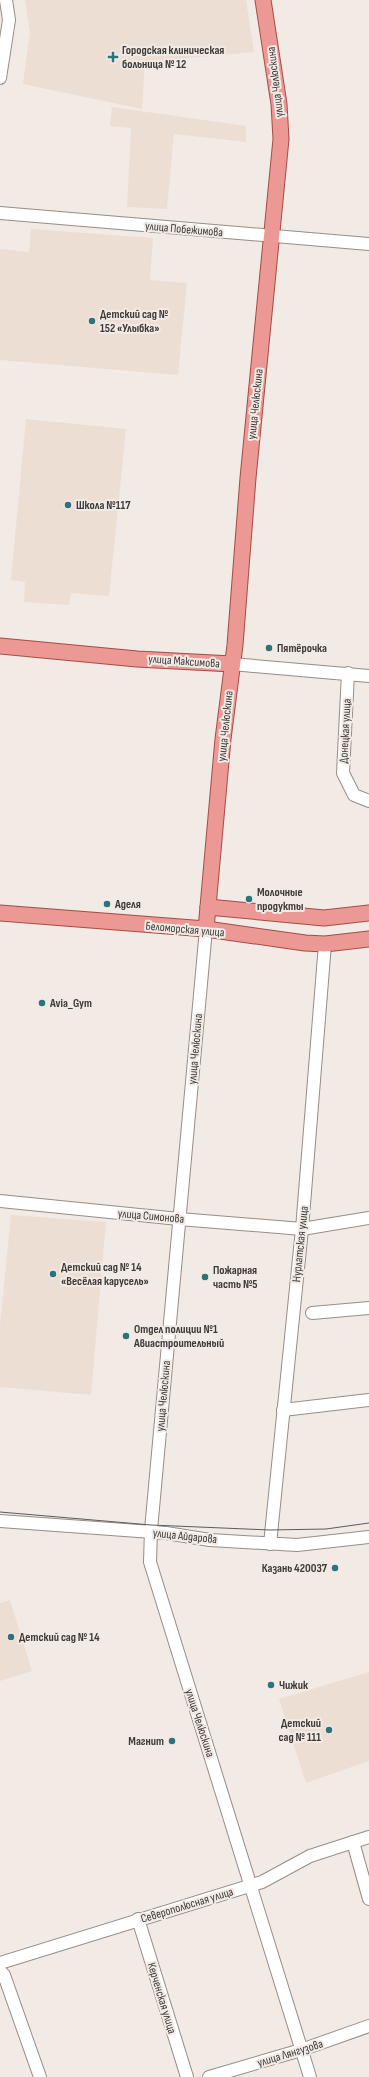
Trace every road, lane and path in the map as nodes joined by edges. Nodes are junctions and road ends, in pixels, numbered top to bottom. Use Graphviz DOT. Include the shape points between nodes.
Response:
graph roads {
  1 [pos="6,0"];
  2 [pos="264,0"];
  3 [pos="0,78"];
  4 [pos="0,213"];
  5 [pos="272,236"];
  6 [pos="369,244"];
  7 [pos="0,646"];
  8 [pos="232,664"];
  9 [pos="348,673"];
  10 [pos="369,676"];
  11 [pos="369,802"];
  12 [pos="208,906"];
  13 [pos="0,913"];
  14 [pos="369,913"];
  15 [pos="206,930"];
  16 [pos="369,939"];
  17 [pos="325,944"];
  18 [pos="0,1201"];
  19 [pos="369,1218"];
  20 [pos="179,1219"];
  21 [pos="302,1229"];
  22 [pos="369,1308"];
  23 [pos="312,1313"];
  24 [pos="369,1400"];
  25 [pos="283,1410"];
  26 [pos="0,1521"];
  27 [pos="150,1533"];
  28 [pos="369,1537"];
  29 [pos="270,1544"];
  30 [pos="369,1837"];
  31 [pos="353,1842"];
  32 [pos="251,1886"];
  33 [pos="369,1899"];
  34 [pos="138,1920"];
  35 [pos="0,1963"];
  36 [pos="0,1971"];
  37 [pos="369,2026"];
  38 [pos="301,2050"];
  39 [pos="40,2077"];
  40 [pos="187,2077"];
  41 [pos="210,2077"];
  42 [pos="310,2077"];
  1 -- 3 [label="street" via="9,20"];
  2 -- 5 [label="main road, улица Челюскина" via="279,104 281,139"];
  4 -- 5 [label="street, улица Побежимова"];
  5 -- 6 [label="street, улица Побежимова"];
  5 -- 8 [label="main road, улица Челюскина"];
  7 -- 8 [label="main road, улица Максимова"];
  8 -- 9 [label="street, улица Максимова"];
  8 -- 12 [label="main road, улица Челюскина"];
  9 -- 10 [label="street, улица Максимова"];
  9 -- 11 [label="street, Донецкая улица" via="343,773 354,794"];
  12 -- 14 [label="main road, Беломорская улица" via="324,918"];
  12 -- 15 [label="main road, улица Челюскина"];
  13 -- 15 [label="main road, Беломорская улица"];
  15 -- 17 [label="main road, Беломорская улица"];
  15 -- 20 [label="street, улица Челюскина"];
  16 -- 17 [label="main road, Беломорская улица"];
  17 -- 21 [label="street, Нурлатская улица"];
  18 -- 20 [label="street, улица Симонова"];
  19 -- 21 [label="street, улица Симонова"];
  20 -- 21 [label="street, улица Симонова"];
  20 -- 27 [label="street, улица Челюскина"];
  21 -- 25 [label="street, Нурлатская улица"];
  22 -- 23 [label="street"];
  24 -- 25 [label="street"];
  25 -- 29 [label="street, Нурлатская улица"];
  26 -- 27 [label="street, улица Айдарова"];
  27 -- 29 [label="street, улица Айдарова"];
  27 -- 32 [label="street, улица Челюскина" via="150,1562"];
  28 -- 29 [label="street, улица Айдарова" via="297,1545"];
  30 -- 31 [label="street, Северополюсная улица"];
  31 -- 32 [label="street, Северополюсная улица" via="310,1856"];
  31 -- 33 [label="street"];
  32 -- 34 [label="street, Северополюсная улица"];
  32 -- 38 [label="street, улица Челюскина"];
  34 -- 35 [label="street, Северополюсная улица"];
  34 -- 40 [label="street, Керченская улица"];
  36 -- 39 [label="street" via="4,1975"];
  37 -- 38 [label="street, улица Лянгузова"];
  38 -- 41 [label="street, улица Лянгузова"];
  38 -- 42 [label="street, улица Челюскина"];
}
